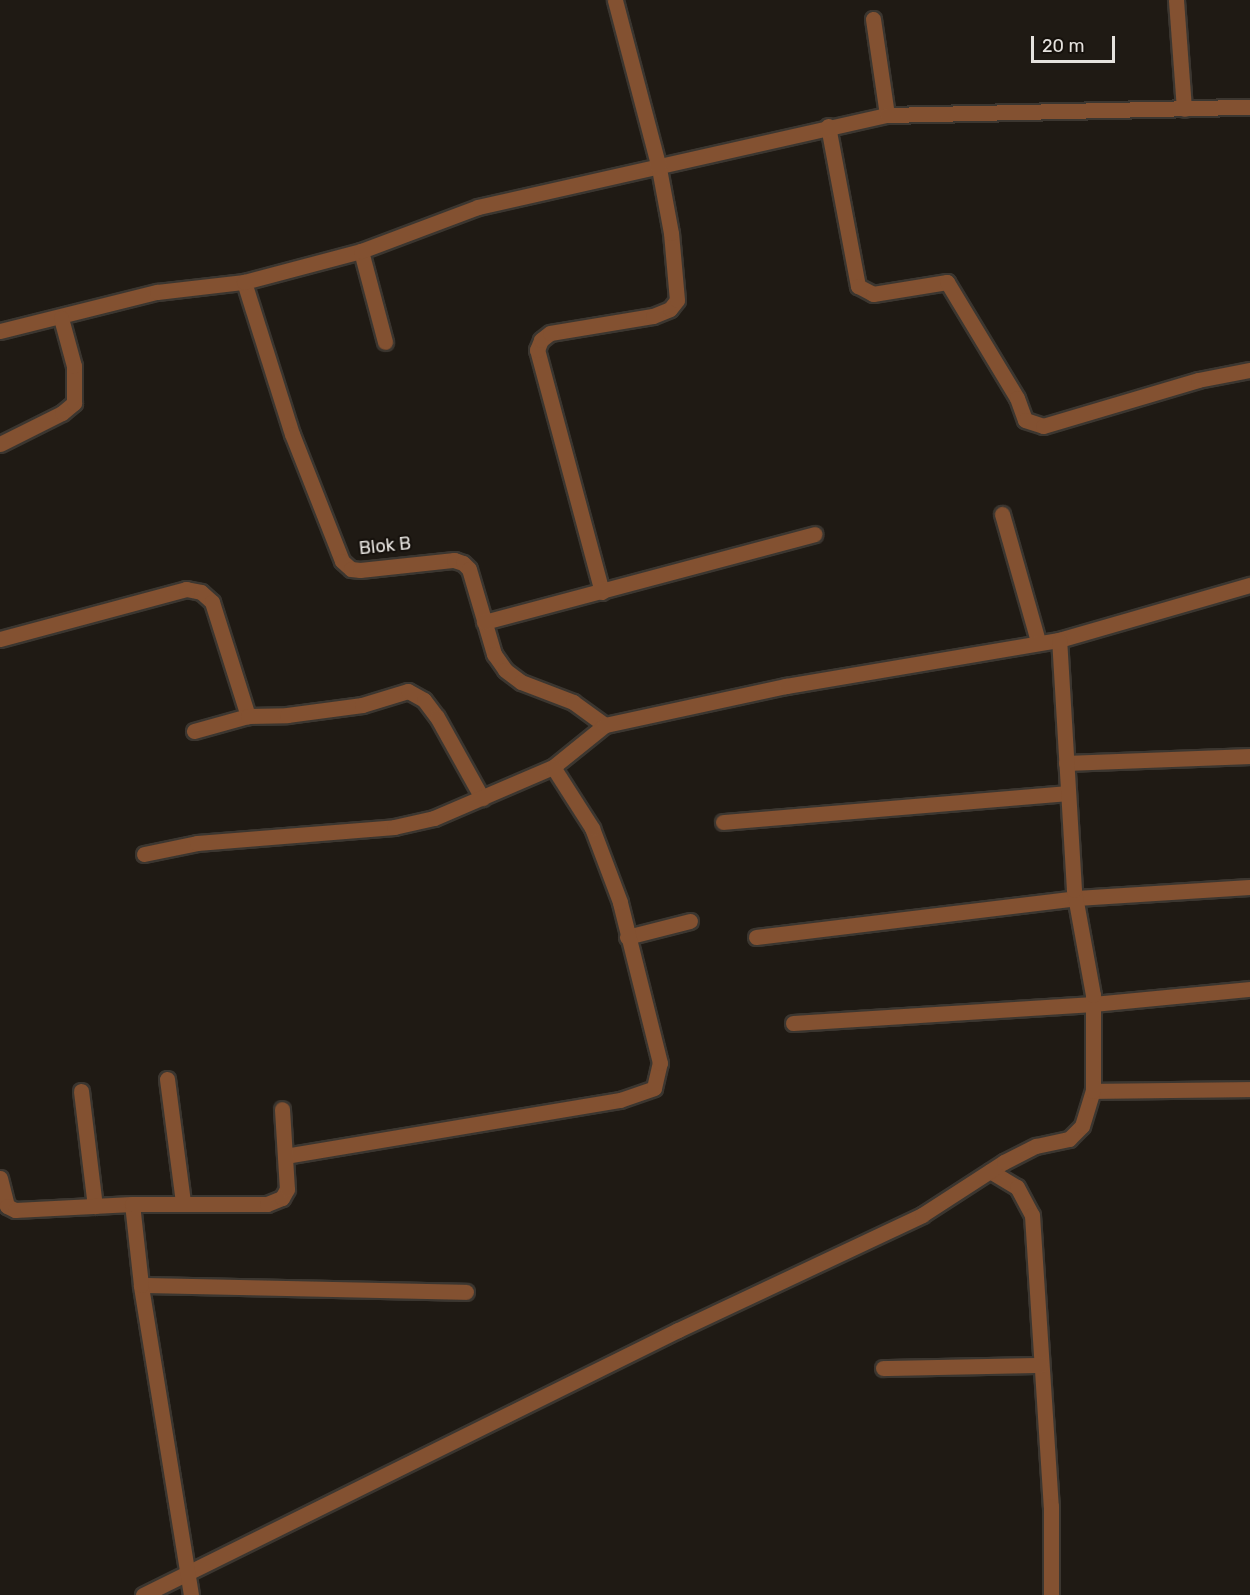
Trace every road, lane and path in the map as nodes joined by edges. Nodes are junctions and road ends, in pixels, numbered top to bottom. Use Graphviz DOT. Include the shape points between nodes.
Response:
graph roads {
  1 [pos="615,0"];
  2 [pos="1176,0"];
  3 [pos="873,19"];
  4 [pos="1250,107"];
  5 [pos="1184,109"];
  6 [pos="887,115"];
  7 [pos="828,126"];
  8 [pos="659,168"];
  9 [pos="360,251"];
  10 [pos="244,282"];
  11 [pos="62,318"];
  12 [pos="0,331"];
  13 [pos="385,342"];
  14 [pos="1250,370"];
  15 [pos="0,444"];
  16 [pos="1002,514"];
  17 [pos="814,534"];
  18 [pos="1250,585"];
  19 [pos="602,592"];
  20 [pos="484,622"];
  21 [pos="0,639"];
  22 [pos="1059,640"];
  23 [pos="1038,641"];
  24 [pos="248,716"];
  25 [pos="605,725"];
  26 [pos="194,731"];
  27 [pos="1250,756"];
  28 [pos="1066,763"];
  29 [pos="553,767"];
  30 [pos="1067,793"];
  31 [pos="482,798"];
  32 [pos="723,822"];
  33 [pos="144,854"];
  34 [pos="1250,887"];
  35 [pos="1076,898"];
  36 [pos="690,921"];
  37 [pos="627,937"];
  38 [pos="756,937"];
  39 [pos="1250,989"];
  40 [pos="1093,1004"];
  41 [pos="793,1023"];
  42 [pos="167,1079"];
  43 [pos="1250,1089"];
  44 [pos="81,1091"];
  45 [pos="1093,1091"];
  46 [pos="282,1109"];
  47 [pos="285,1156"];
  48 [pos="990,1171"];
  49 [pos="0,1178"];
  50 [pos="183,1203"];
  51 [pos="132,1204"];
  52 [pos="95,1206"];
  53 [pos="141,1285"];
  54 [pos="466,1292"];
  55 [pos="1041,1365"];
  56 [pos="883,1368"];
  57 [pos="186,1574"];
  58 [pos="143,1595"];
  59 [pos="191,1595"];
  60 [pos="1051,1595"];
  1 -- 8 [label="street"];
  2 -- 5 [label="street"];
  3 -- 6 [label="street"];
  4 -- 5 [label="street"];
  5 -- 6 [label="street"];
  6 -- 7 [label="street"];
  7 -- 8 [label="street"];
  7 -- 14 [label="street" via="858,286 873,294 947,282 1017,398 1025,420 1043,426 1198,380"];
  8 -- 9 [label="street" via="478,207"];
  8 -- 19 [label="street" via="671,233 674,306 653,316 550,333 537,350"];
  9 -- 10 [label="street"];
  9 -- 13 [label="street"];
  10 -- 11 [label="street" via="166,290"];
  10 -- 20 [label="street, Blok B" via="292,434 342,561 351,569 360,570 454,560 463,563 469,569"];
  11 -- 12 [label="street"];
  11 -- 15 [label="street" via="74,366 74,403"];
  16 -- 23 [label="street"];
  17 -- 19 [label="street"];
  18 -- 22 [label="street"];
  19 -- 20 [label="street"];
  20 -- 25 [label="street, Blok B" via="494,654 505,670 521,682 573,702"];
  21 -- 24 [label="street" via="186,589 201,592 212,602"];
  22 -- 23 [label="street"];
  22 -- 28 [label="street"];
  23 -- 25 [label="street" via="786,686"];
  24 -- 26 [label="street"];
  24 -- 31 [label="street" via="362,705 408,691 424,700 437,717"];
  25 -- 29 [label="street"];
  27 -- 28 [label="street"];
  28 -- 30 [label="street"];
  29 -- 31 [label="street"];
  29 -- 37 [label="street" via="592,828 620,902"];
  30 -- 32 [label="street" via="782,814"];
  30 -- 35 [label="street"];
  31 -- 33 [label="street" via="434,818 394,827 197,843"];
  34 -- 35 [label="street"];
  35 -- 38 [label="street"];
  35 -- 40 [label="street"];
  36 -- 37 [label="street"];
  37 -- 47 [label="street" via="660,1063 654,1088 620,1100"];
  39 -- 40 [label="street"];
  40 -- 41 [label="street"];
  40 -- 45 [label="street"];
  42 -- 50 [label="street"];
  43 -- 45 [label="street"];
  44 -- 52 [label="street"];
  45 -- 48 [label="street" via="1082,1126 1069,1138 1036,1146"];
  46 -- 47 [label="street"];
  47 -- 50 [label="street" via="288,1189 282,1198 267,1204"];
  48 -- 55 [label="street" via="1017,1187 1032,1215"];
  48 -- 57 [label="street" via="922,1215 678,1330"];
  49 -- 52 [label="street" via="7,1206 15,1210"];
  50 -- 51 [label="street"];
  51 -- 52 [label="street"];
  51 -- 53 [label="street"];
  53 -- 54 [label="street"];
  53 -- 57 [label="street"];
  55 -- 56 [label="street"];
  55 -- 60 [label="street" via="1051,1506"];
  57 -- 58 [label="street"];
  57 -- 59 [label="street"];
}
